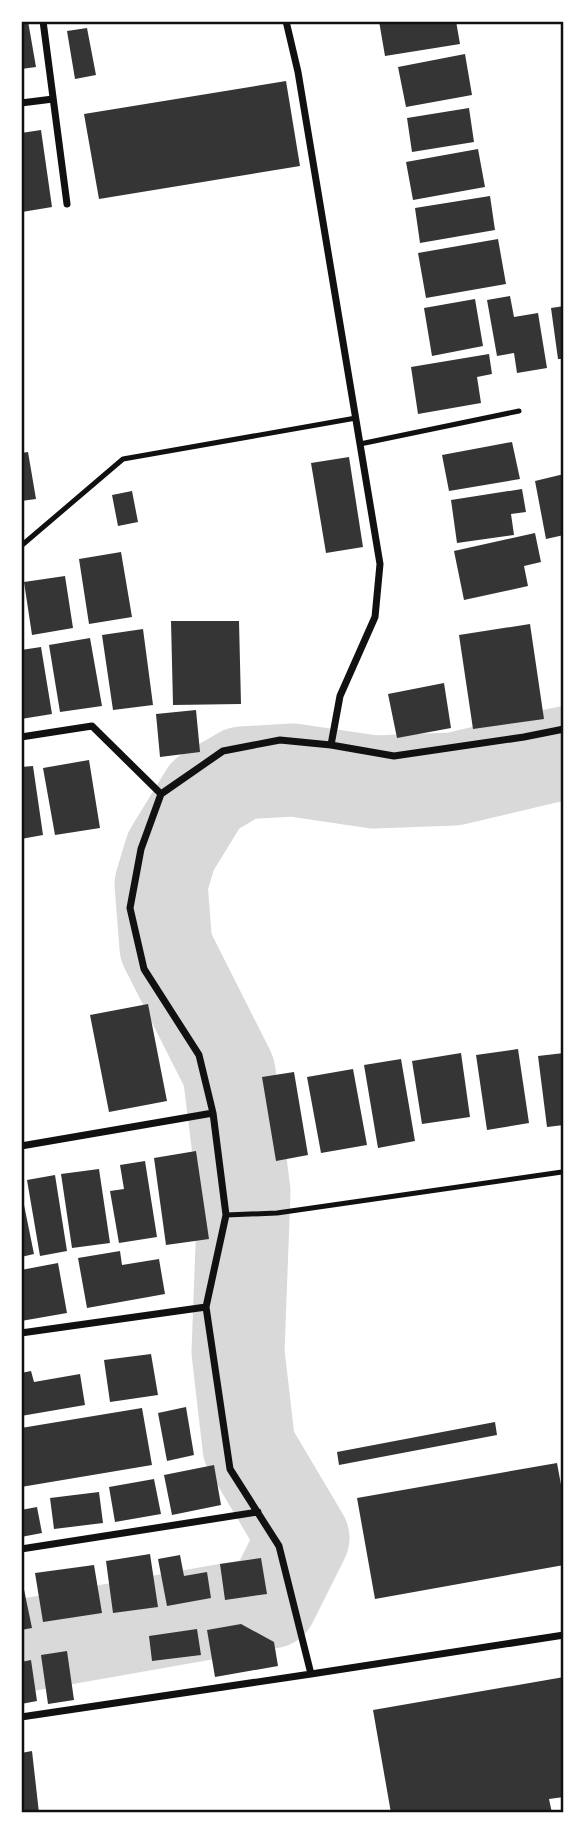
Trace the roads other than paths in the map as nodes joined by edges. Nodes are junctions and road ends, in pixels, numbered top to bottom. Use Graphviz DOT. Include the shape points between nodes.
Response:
graph roads {
  1 [pos="43,21"];
  2 [pos="286,21"];
  3 [pos="53,99"];
  4 [pos="21,103"];
  5 [pos="67,204"];
  6 [pos="519,411"];
  7 [pos="356,418"];
  8 [pos="360,444"];
  9 [pos="21,546"];
  10 [pos="564,729"];
  11 [pos="21,737"];
  12 [pos="331,745"];
  13 [pos="162,794"];
  14 [pos="213,1113"];
  15 [pos="21,1146"];
  16 [pos="562,1172"];
  17 [pos="226,1215"];
  18 [pos="206,1307"];
  19 [pos="21,1333"];
  20 [pos="258,1512"];
  21 [pos="21,1549"];
  22 [pos="564,1636"];
  23 [pos="312,1674"];
  24 [pos="21,1717"];
  1 -- 3 [label="street"];
  2 -- 7 [label="street"];
  3 -- 4 [label="street"];
  3 -- 5 [label="street"];
  6 -- 8 [label="lane"];
  7 -- 8 [label="street"];
  7 -- 9 [label="lane" via="123,459"];
  8 -- 12 [label="street" via="380,564 375,617 340,696"];
  10 -- 12 [label="street" via="394,756"];
  11 -- 13 [label="street" via="92,726"];
  12 -- 13 [label="street" via="280,740 223,751"];
  13 -- 14 [label="street" via="141,849 130,908 144,969 198,1055"];
  14 -- 15 [label="street"];
  14 -- 17 [label="street"];
  16 -- 17 [label="lane" via="277,1213"];
  17 -- 18 [label="street"];
  18 -- 19 [label="street"];
  18 -- 20 [label="street" via="230,1469"];
  20 -- 21 [label="street"];
  20 -- 23 [label="street" via="279,1546"];
  22 -- 23 [label="street"];
  23 -- 24 [label="street"];
}
